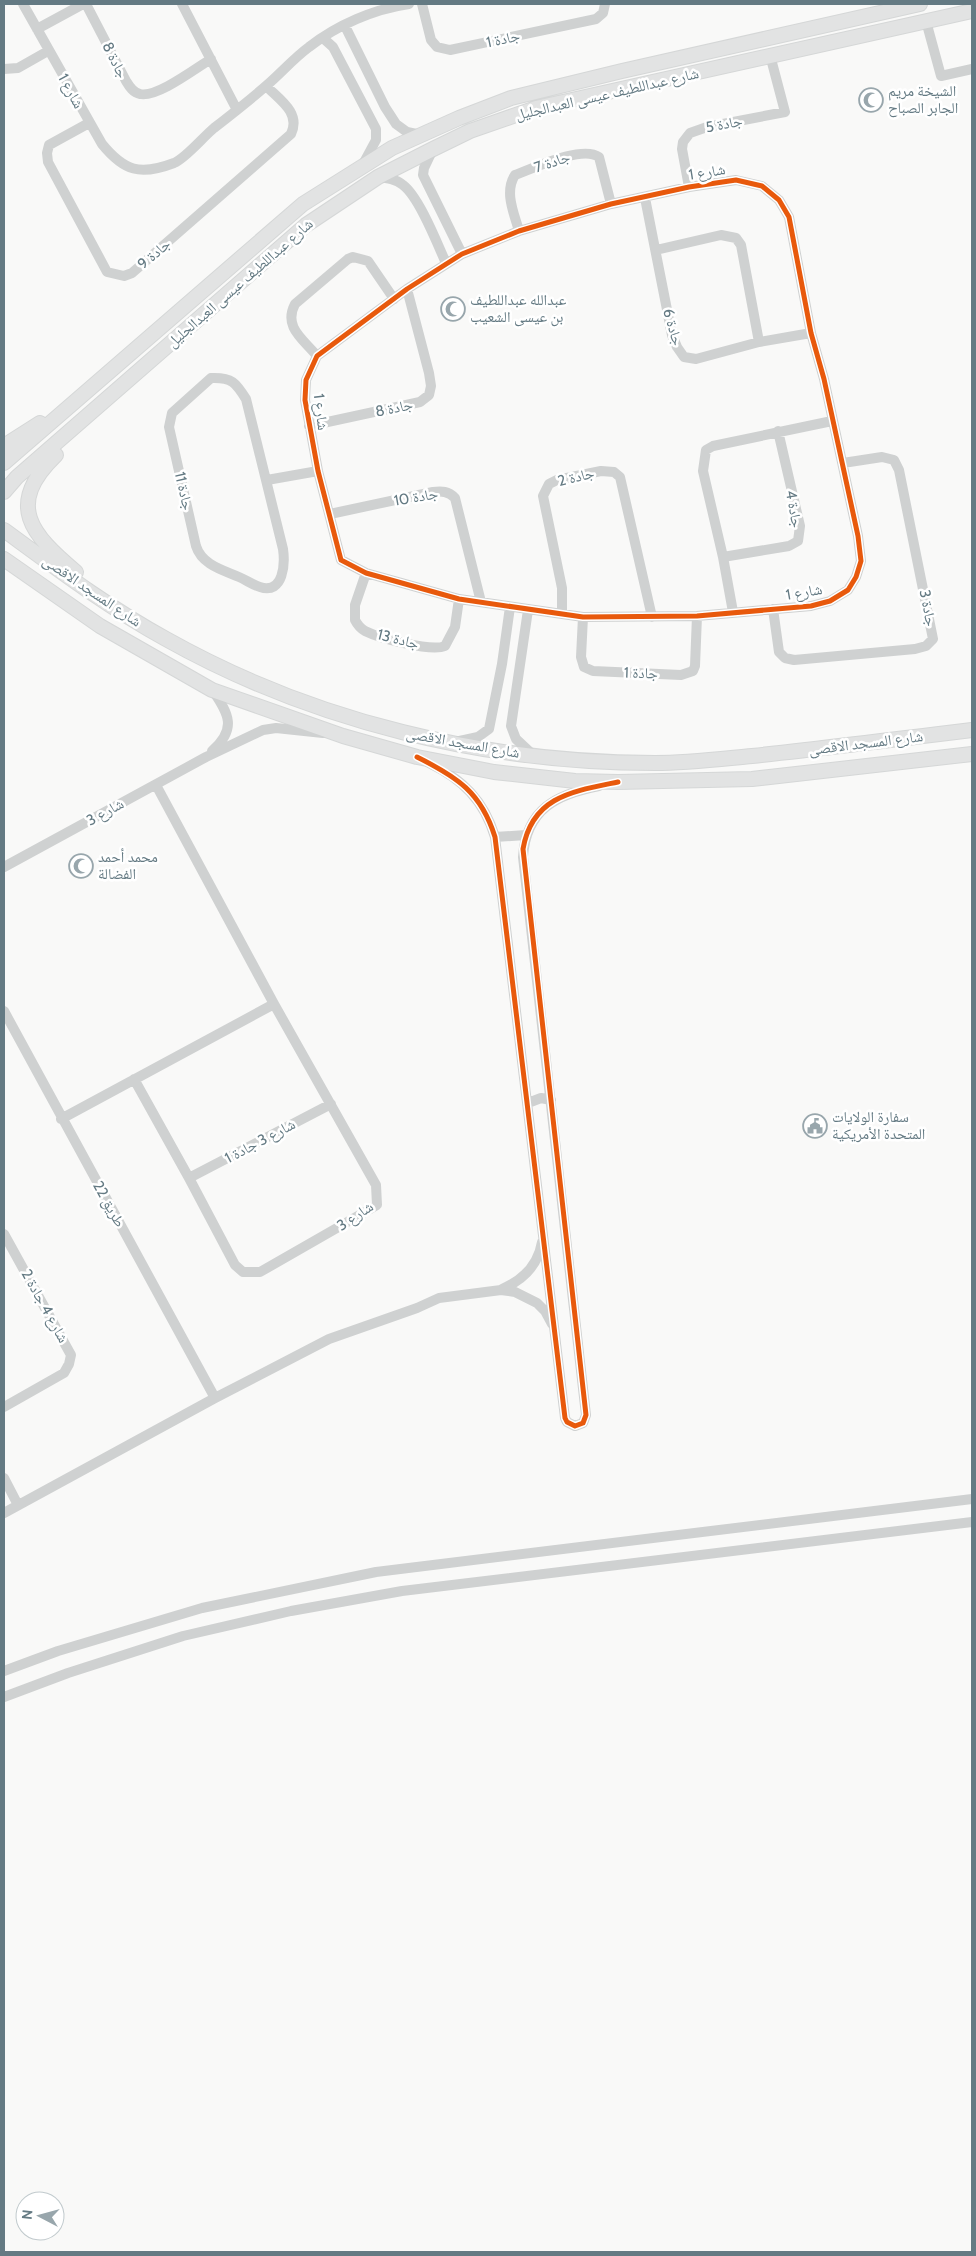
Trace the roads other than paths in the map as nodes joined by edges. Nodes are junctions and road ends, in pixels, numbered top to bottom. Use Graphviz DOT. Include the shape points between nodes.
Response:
graph roads {
  1 [pos="22,4"];
  2 [pos="84,4"];
  3 [pos="182,4"];
  4 [pos="409,4"];
  5 [pos="422,4"];
  6 [pos="605,4"];
  7 [pos="920,4"];
  8 [pos="390,5"];
  9 [pos="972,11"];
  10 [pos="926,21"];
  11 [pos="345,26"];
  12 [pos="37,29"];
  13 [pos="323,38"];
  14 [pos="734,46"];
  15 [pos="48,51"];
  16 [pos="770,55"];
  17 [pos="211,59"];
  18 [pos="4,69"];
  19 [pos="972,69"];
  20 [pos="622,71"];
  21 [pos="266,86"];
  22 [pos="631,86"];
  23 [pos="536,108"];
  24 [pos="237,110"];
  25 [pos="89,124"];
  26 [pos="421,135"];
  27 [pos="433,149"];
  28 [pos="362,166"];
  29 [pos="378,177"];
  30 [pos="689,187"];
  31 [pos="645,198"];
  32 [pos="611,204"];
  33 [pos="286,218"];
  34 [pos="519,231"];
  35 [pos="656,250"];
  36 [pos="462,254"];
  37 [pos="446,263"];
  38 [pos="407,289"];
  39 [pos="198,295"];
  40 [pos="394,299"];
  41 [pos="217,301"];
  42 [pos="811,333"];
  43 [pos="760,342"];
  44 [pos="317,356"];
  45 [pos="148,363"];
  46 [pos="109,397"];
  47 [pos="68,409"];
  48 [pos="832,421"];
  49 [pos="309,426"];
  50 [pos="778,431"];
  51 [pos="4,446"];
  52 [pos="4,463"];
  53 [pos="843,463"];
  54 [pos="318,471"];
  55 [pos="267,480"];
  56 [pos="4,492"];
  57 [pos="330,514"];
  58 [pos="4,530"];
  59 [pos="723,557"];
  60 [pos="4,559"];
  61 [pos="366,573"];
  62 [pos="459,599"];
  63 [pos="481,602"];
  64 [pos="510,607"];
  65 [pos="773,609"];
  66 [pos="528,610"];
  67 [pos="733,612"];
  68 [pos="126,614"];
  69 [pos="562,614"];
  70 [pos="697,616"];
  71 [pos="583,617"];
  72 [pos="652,617"];
  73 [pos="165,639"];
  74 [pos="151,655"];
  75 [pos="212,690"];
  76 [pos="972,730"];
  77 [pos="343,736"];
  78 [pos="972,739"];
  79 [pos="450,743"];
  80 [pos="779,753"];
  81 [pos="972,754"];
  82 [pos="533,755"];
  83 [pos="206,757"];
  84 [pos="417,757"];
  85 [pos="935,758"];
  86 [pos="728,780"];
  87 [pos="618,782"];
  88 [pos="156,784"];
  89 [pos="526,835"];
  90 [pos="495,837"];
  91 [pos="4,867"];
  92 [pos="274,1004"];
  93 [pos="4,1011"];
  94 [pos="134,1079"];
  95 [pos="551,1100"];
  96 [pos="528,1103"];
  97 [pos="331,1104"];
  98 [pos="61,1119"];
  99 [pos="189,1178"];
  100 [pos="4,1234"];
  101 [pos="543,1234"];
  102 [pos="501,1290"];
  103 [pos="555,1334"];
  104 [pos="215,1398"];
  105 [pos="4,1407"];
  106 [pos="4,1478"];
  107 [pos="972,1499"];
  108 [pos="18,1505"];
  109 [pos="4,1513"];
  110 [pos="972,1522"];
  111 [pos="4,1671"];
  112 [pos="4,1696"];
  1 -- 12 [label="street, شارع 1"];
  2 -- 12 [label="street, جادة 8"];
  2 -- 17 [label="street, جادة 8" via="134,92 140,94 161,89"];
  3 -- 17 [label="street"];
  4 -- 8 [label="street, شارع 1"];
  5 -- 6 [label="street, جادة 1" via="431,40 437,48 450,50 596,19 603,13"];
  7 -- 14 [label="main road, شارع عبداللطيف عيسى العبدالجليل"];
  8 -- 11 [label="street, شارع 1"];
  9 -- 10 [label="main road, شارع عبداللطيف عيسى العبدالجليل"];
  10 -- 16 [label="main road, شارع عبداللطيف عيسى العبدالجليل"];
  10 -- 19 [label="street" via="941,76"];
  11 -- 13 [label="street, شارع 1"];
  11 -- 26 [label="street" via="396,124 407,132"];
  12 -- 15 [label="street, شارع 1"];
  13 -- 21 [label="street, شارع 1"];
  13 -- 28 [label="street" via="333,47 376,129 376,140"];
  14 -- 20 [label="main road, شارع عبداللطيف عيسى العبدالجليل"];
  14 -- 22 [label="main road" via="719,57 640,74 633,78"];
  15 -- 18 [label="street" via="18,68"];
  15 -- 25 [label="street, شارع 1"];
  16 -- 22 [label="main road, شارع عبداللطيف عيسى العبدالجليل"];
  16 -- 30 [label="street, جادة 5" via="784,112 690,133 682,149"];
  17 -- 24 [label="street"];
  20 -- 23 [label="main road" via="619,81"];
  20 -- 26 [label="main road, شارع عبداللطيف عيسى العبدالجليل" via="511,98"];
  21 -- 24 [label="street, شارع 1"];
  21 -- 25 [label="street, جادة 9" via="292,112 294,127 291,134 132,273 124,276 107,272 48,162 49,145"];
  22 -- 23 [label="main road, شارع عبداللطيف عيسى العبدالجليل"];
  23 -- 27 [label="main road, شارع عبداللطيف عيسى العبدالجليل" via="470,131"];
  24 -- 25 [label="street, شارع 1" via="177,162 144,170 116,161"];
  26 -- 28 [label="main road, شارع عبداللطيف عيسى العبدالجليل"];
  27 -- 29 [label="main road, شارع عبداللطيف عيسى العبدالجليل"];
  27 -- 36 [label="street" via="424,175"];
  28 -- 33 [label="main road, شارع عبداللطيف عيسى العبدالجليل"];
  29 -- 37 [label="street" via="395,180 413,196"];
  29 -- 41 [label="main road, شارع عبداللطيف عيسى العبدالجليل" via="306,224"];
  30 -- 31 [label="street, شارع 1"];
  30 -- 42 [label="street, شارع 1" via="736,180 762,186 779,200 789,217"];
  31 -- 32 [label="street, شارع 1"];
  31 -- 35 [label="street, جادة 6"];
  32 -- 34 [label="street, شارع 1"];
  32 -- 34 [label="street, جادة 7" via="599,157 585,152 574,155 515,175 510,195"];
  33 -- 39 [label="main road, شارع عبداللطيف عيسى العبدالجليل"];
  33 -- 41 [label="main road" via="274,239 216,291"];
  34 -- 36 [label="street, شارع 1"];
  35 -- 43 [label="street" via="721,235 736,238 741,244"];
  35 -- 43 [label="street, جادة 6" via="672,335 684,357 696,359"];
  36 -- 37 [label="street, شارع 1"];
  37 -- 38 [label="street, شارع 1"];
  38 -- 40 [label="street, شارع 1"];
  38 -- 49 [label="street, جادة 8" via="429,373 429,396 420,402"];
  39 -- 45 [label="main road" via="203,300 202,307 154,348"];
  39 -- 47 [label="main road, شارع عبداللطيف عيسى العبدالجليل"];
  40 -- 44 [label="street, شارع 1"];
  40 -- 44 [label="street" via="368,261 361,258 348,260 295,304 291,312 291,326"];
  41 -- 45 [label="main road, شارع عبداللطيف عيسى العبدالجليل"];
  42 -- 43 [label="street, جادة 6"];
  42 -- 48 [label="street, شارع 1"];
  44 -- 49 [label="street, شارع 1" via="306,380"];
  45 -- 46 [label="main road, شارع عبداللطيف عيسى العبدالجليل"];
  46 -- 56 [label="main road, شارع عبداللطيف عيسى العبدالجليل"];
  46 -- 68 [label="main road" via="86,427 44,467 33,486 27,507 31,524 45,544"];
  47 -- 51 [label="main road"];
  47 -- 52 [label="main road, شارع عبداللطيف عيسى العبدالجليل"];
  48 -- 50 [label="street"];
  48 -- 53 [label="street, شارع 1"];
  49 -- 54 [label="street, شارع 1"];
  50 -- 59 [label="street" via="706,450 703,471"];
  50 -- 59 [label="street, جادة 4" via="800,526 798,541 789,546"];
  53 -- 65 [label="street, شارع 1" via="861,561 856,577 848,590 830,601"];
  53 -- 65 [label="street, جادة 3" via="882,457 894,460 899,470 934,639 915,649 794,660 784,658 779,652"];
  54 -- 55 [label="street"];
  54 -- 57 [label="street, شارع 1"];
  55 -- 55 [label="street, جادة 11" via="246,400 228,378 211,378 172,413 169,427 196,546 199,555 211,565 268,588 280,581 285,562"];
  57 -- 61 [label="street, شارع 1" via="341,560"];
  57 -- 63 [label="street, جادة 10" via="433,492 451,494 455,498"];
  58 -- 68 [label="main road, شارع المسجد الاقصى"];
  59 -- 67 [label="street"];
  60 -- 74 [label="main road, شارع المسجد الاقصى" via="100,626"];
  61 -- 62 [label="street, شارع 1"];
  61 -- 62 [label="street, جادة 13" via="355,605 355,620 364,630 391,639 434,648 445,646 455,627"];
  62 -- 63 [label="street, شارع 1"];
  63 -- 64 [label="street, شارع 1"];
  64 -- 66 [label="street, شارع 1"];
  64 -- 79 [label="street" via="490,729 478,737"];
  65 -- 67 [label="street, شارع 1"];
  66 -- 69 [label="street, شارع 1"];
  66 -- 82 [label="street" via="511,726 516,739"];
  67 -- 70 [label="street, شارع 1"];
  68 -- 73 [label="main road, شارع المسجد الاقصى"];
  69 -- 71 [label="street, شارع 1"];
  69 -- 72 [label="street, جادة 2" via="562,588 543,496 549,484 557,480 608,470 620,477"];
  70 -- 71 [label="street, جادة 1" via="696,666 693,671 681,675 593,671 584,667 581,657"];
  70 -- 72 [label="street, شارع 1"];
  71 -- 72 [label="street, شارع 1"];
  73 -- 74 [label="main road" via="153,638 150,641"];
  73 -- 79 [label="main road, شارع المسجد الاقصى" via="212,663 321,708"];
  74 -- 75 [label="main road, شارع المسجد الاقصى"];
  75 -- 77 [label="main road, شارع المسجد الاقصى"];
  75 -- 83 [label="street, شارع 3" via="227,712 228,728 220,745"];
  76 -- 80 [label="main road, شارع المسجد الاقصى"];
  77 -- 83 [label="street, شارع 3" via="269,728"];
  77 -- 84 [label="main road, شارع المسجد الاقصى"];
  78 -- 85 [label="main road" via="935,743 932,752"];
  79 -- 82 [label="main road, شارع المسجد الاقصى"];
  80 -- 82 [label="main road, شارع المسجد الاقصى" via="656,763"];
  80 -- 86 [label="main road" via="782,760 777,768 736,773"];
  81 -- 85 [label="main road, شارع المسجد الاقصى"];
  83 -- 88 [label="street, شارع 3"];
  84 -- 87 [label="main road, شارع المسجد الاقصى" via="494,772"];
  84 -- 90 [label="street" via="466,786 487,814"];
  85 -- 86 [label="main road, شارع المسجد الاقصى"];
  86 -- 87 [label="main road, شارع المسجد الاقصى"];
  87 -- 89 [label="street" via="561,796 540,812"];
  88 -- 91 [label="street, شارع 3"];
  88 -- 92 [label="street, شارع 3"];
  89 -- 90 [label="street"];
  89 -- 95 [label="street" via="523,857"];
  90 -- 96 [label="street"];
  92 -- 94 [label="street"];
  92 -- 97 [label="street, شارع 3"];
  93 -- 98 [label="street, طريق 22"];
  94 -- 98 [label="street"];
  94 -- 99 [label="street, شارع 3"];
  95 -- 96 [label="street" via="541,1098"];
  95 -- 103 [label="street" via="586,1415 579,1425 570,1424 565,1418"];
  96 -- 101 [label="street"];
  97 -- 99 [label="street, شارع 3 جادة 1"];
  97 -- 99 [label="street, شارع 3" via="376,1185 377,1205 260,1272 243,1272 235,1265"];
  98 -- 104 [label="street, طريق 22"];
  100 -- 105 [label="street, شارع 4 جادة 2" via="70,1354 64,1373"];
  101 -- 102 [label="street" via="540,1254 532,1268"];
  101 -- 103 [label="street"];
  102 -- 103 [label="street" via="520,1293 537,1303 545,1311"];
  102 -- 104 [label="street" via="439,1298 329,1339"];
  104 -- 108 [label="street"];
  106 -- 108 [label="street"];
  107 -- 111 [label="street" via="366,1574 202,1608 58,1651"];
  108 -- 109 [label="street"];
  110 -- 112 [label="street" via="402,1591 291,1611 183,1636"];
}
